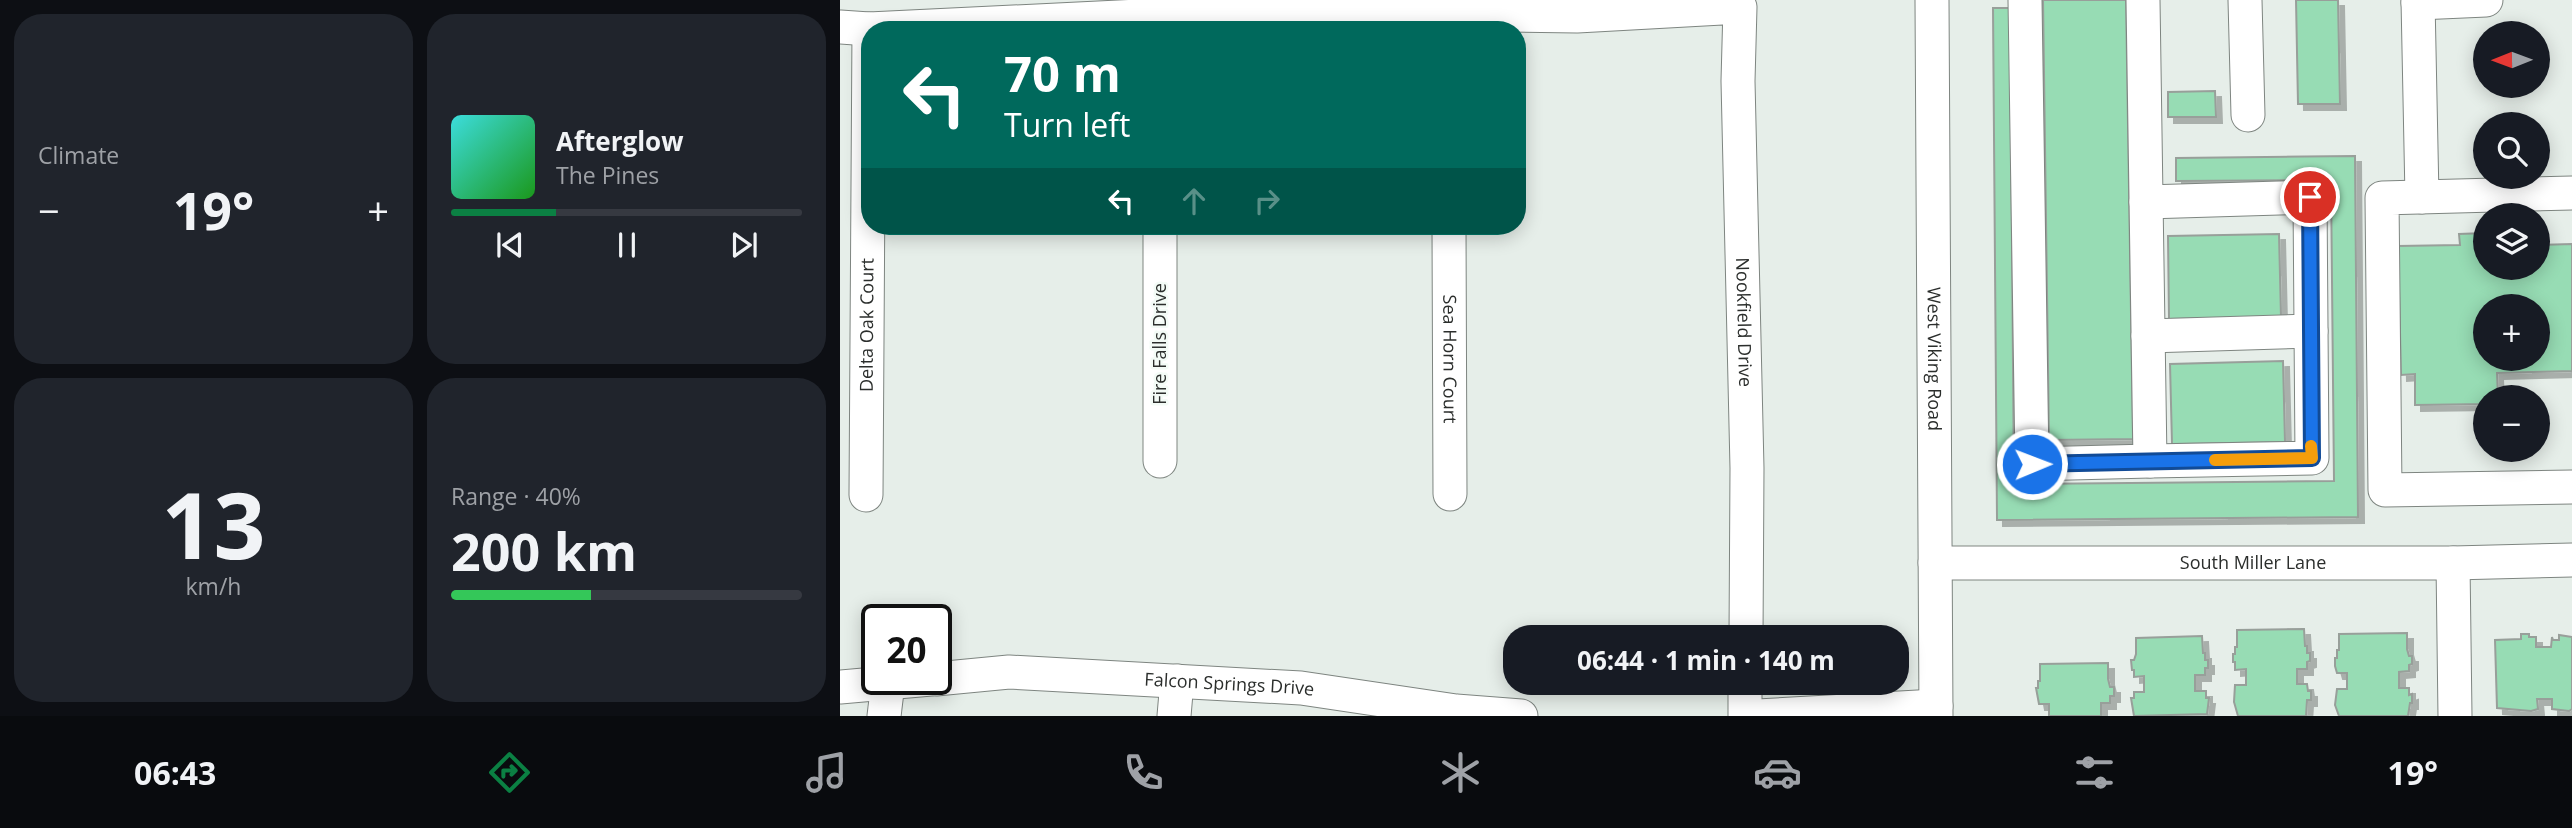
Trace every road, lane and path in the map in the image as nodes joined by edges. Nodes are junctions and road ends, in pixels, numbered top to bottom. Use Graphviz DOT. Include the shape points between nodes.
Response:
graph roads {
  1 [pos="1932,0"];
  2 [pos="2025,0"];
  3 [pos="2143,0"];
  4 [pos="2245,0"];
  5 [pos="2486,0"];
  6 [pos="2418,1"];
  7 [pos="1160,15"];
  8 [pos="1019,21"];
  9 [pos="1408,21"];
  10 [pos="1470,21"];
  11 [pos="854,28"];
  12 [pos="2248,115"];
  13 [pos="2572,193"];
  14 [pos="2422,197"];
  15 [pos="2146,202"];
  16 [pos="1160,235"];
  17 [pos="1449,235"];
  18 [pos="2311,331"];
  19 [pos="2148,336"];
  20 [pos="1160,461"];
  21 [pos="2150,461"];
  22 [pos="2572,487"];
  23 [pos="1450,494"];
  24 [pos="866,495"];
  25 [pos="2572,560"];
  26 [pos="1935,563"];
  27 [pos="2453,563"];
  28 [pos="1746,625"];
  29 [pos="952,677"];
  30 [pos="1177,681"];
  31 [pos="861,685"];
  32 [pos="840,687"];
  33 [pos="887,695"];
  34 [pos="1745,695"];
  35 [pos="1936,711"];
  36 [pos="1456,714"];
  37 [pos="884,716"];
  38 [pos="1174,716"];
  39 [pos="1521,716"];
  40 [pos="1745,716"];
  41 [pos="1758,716"];
  42 [pos="2455,716"];
  1 -- 26 [label="street, West Viking Road"];
  2 -- 21 [label="street" via="2032,464"];
  3 -- 15 [label="street"];
  4 -- 12 [label="street"];
  5 -- 6 [label="street"];
  6 -- 14 [label="street"];
  7 -- 8 [label="street"];
  7 -- 9 [label="street"];
  10 -- 28 [label="street, Nookfield Drive" via="1740,7"];
  11 -- 24 [label="street, Delta Oak Court"];
  13 -- 14 [label="street"];
  14 -- 22 [label="street" via="2382,198 2385,490"];
  15 -- 18 [label="street" via="2310,197"];
  15 -- 19 [label="street"];
  16 -- 20 [label="street, Fire Falls Drive"];
  17 -- 23 [label="street, Sea Horn Court"];
  18 -- 19 [label="street"];
  18 -- 21 [label="street" via="2312,458"];
  19 -- 21 [label="street"];
  25 -- 27 [label="street, South Miller Lane"];
  26 -- 27 [label="street, South Miller Lane"];
  26 -- 35 [label="street, West Viking Road"];
  27 -- 42 [label="street"];
  29 -- 30 [label="street, Falcon Springs Drive" via="1009,672"];
  30 -- 36 [label="street, Falcon Springs Drive" via="1301,688"];
  30 -- 38 [label="street"];
  31 -- 32 [label="street, Falcon Springs Drive"];
  33 -- 37 [label="street"];
  34 -- 40 [label="street"];
  35 -- 41 [label="street"];
  36 -- 39 [label="street, Falcon Springs Drive"];
}
